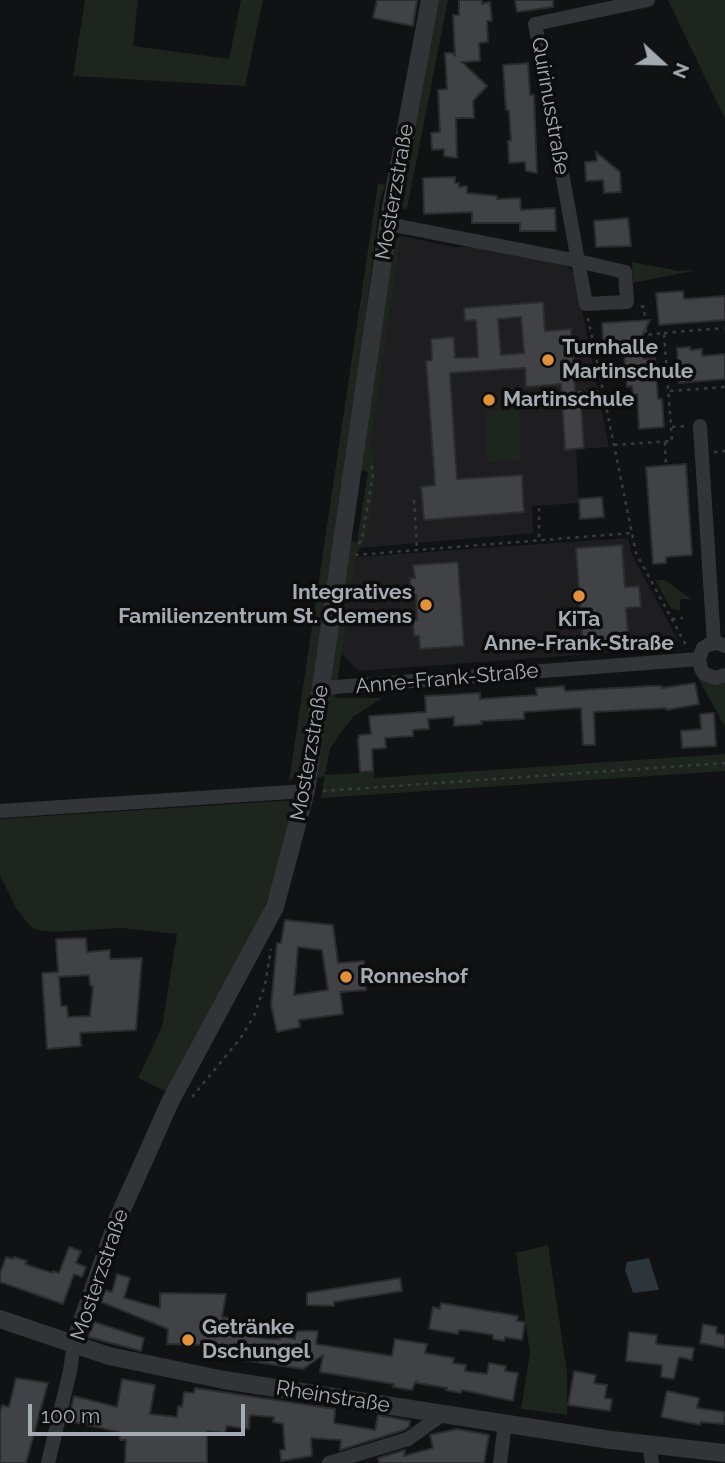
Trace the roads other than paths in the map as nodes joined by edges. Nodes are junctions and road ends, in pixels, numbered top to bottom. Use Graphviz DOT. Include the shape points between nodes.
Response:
graph roads {
  1 [pos="430,0"];
  2 [pos="648,0"];
  3 [pos="388,224"];
  4 [pos="578,261"];
  5 [pos="700,426"];
  6 [pos="719,645"];
  7 [pos="696,659"];
  8 [pos="725,675"];
  9 [pos="322,688"];
  10 [pos="306,791"];
  11 [pos="0,811"];
  12 [pos="0,1320"];
  13 [pos="74,1344"];
  14 [pos="443,1414"];
  15 [pos="505,1423"];
  16 [pos="725,1453"];
  17 [pos="650,1454"];
  18 [pos="48,1463"];
  19 [pos="329,1463"];
  20 [pos="500,1463"];
  1 -- 3 [label="street, Mosterzstraße"];
  2 -- 4 [label="street, Quirinusstraße" via="535,24"];
  3 -- 4 [label="street"];
  3 -- 9 [label="street, Mosterzstraße"];
  4 -- 4 [label="street, Quirinusstraße" via="586,304 627,302 625,272"];
  5 -- 6 [label="street"];
  6 -- 7 [label="street" via="704,648"];
  7 -- 8 [label="street" via="709,677"];
  7 -- 9 [label="street, Anne-Frank-Straße"];
  9 -- 10 [label="street, Mosterzstraße"];
  10 -- 11 [label="street"];
  10 -- 13 [label="street, Mosterzstraße" via="275,907 170,1102 118,1218"];
  12 -- 13 [label="street, Rheinstraße"];
  13 -- 14 [label="street, Rheinstraße" via="109,1356 224,1380"];
  13 -- 18 [label="street, Mosterzstraße"];
  14 -- 15 [label="street, Rheinstraße"];
  14 -- 19 [label="street" via="408,1438"];
  15 -- 17 [label="street, Rheinstraße"];
  15 -- 20 [label="street"];
  16 -- 17 [label="street, Rheinstraße"];
}
